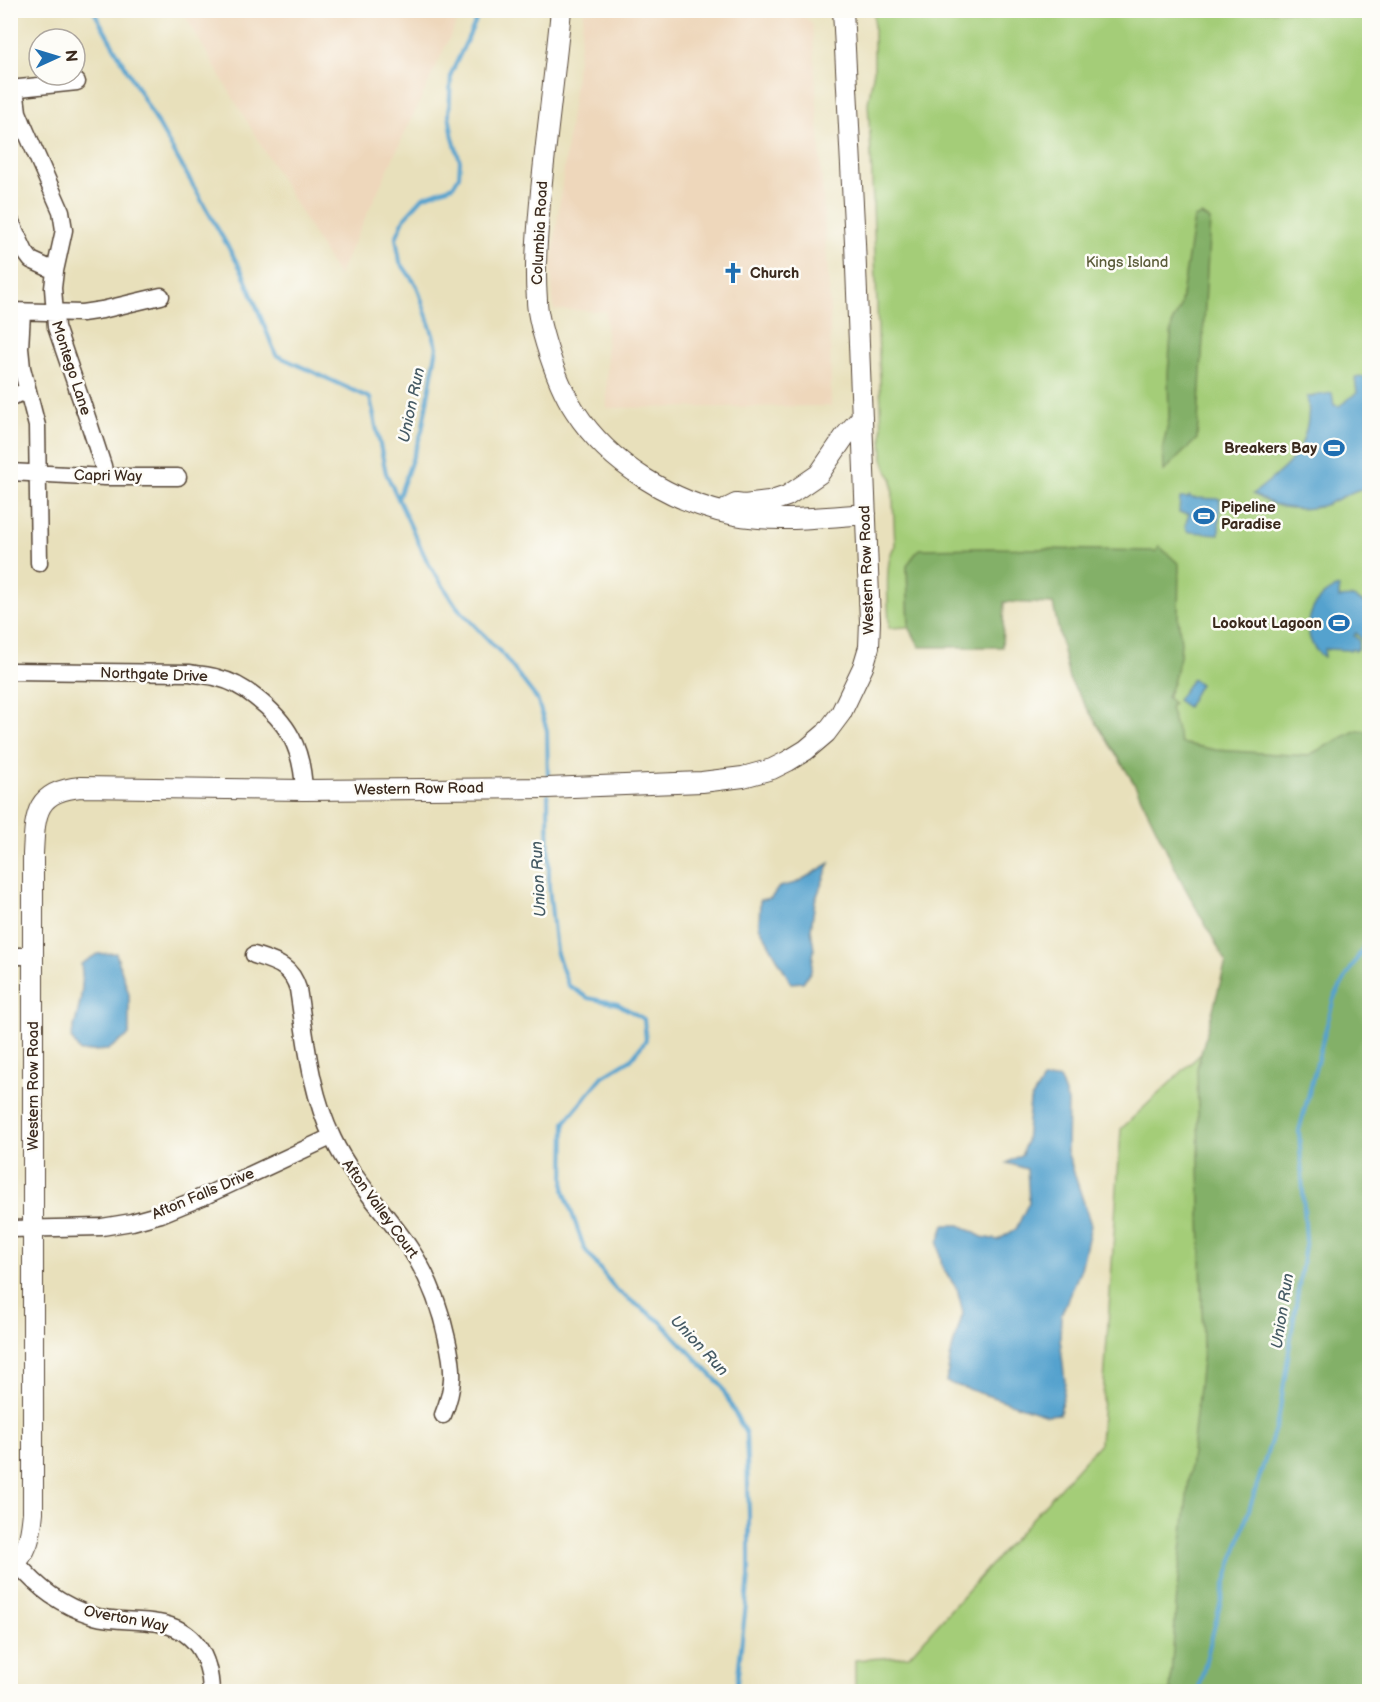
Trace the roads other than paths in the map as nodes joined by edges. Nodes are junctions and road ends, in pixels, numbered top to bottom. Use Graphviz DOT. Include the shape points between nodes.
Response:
graph roads {
  1 [pos="561,10"];
  2 [pos="843,10"];
  3 [pos="13,88"];
  4 [pos="10,220"];
  5 [pos="55,271"];
  6 [pos="161,296"];
  7 [pos="16,312"];
  8 [pos="54,313"];
  9 [pos="28,391"];
  10 [pos="10,397"];
  11 [pos="862,417"];
  12 [pos="10,472"];
  13 [pos="38,474"];
  14 [pos="105,477"];
  15 [pos="178,477"];
  16 [pos="721,512"];
  17 [pos="866,514"];
  18 [pos="39,563"];
  19 [pos="10,671"];
  20 [pos="304,790"];
  21 [pos="254,955"];
  22 [pos="10,956"];
  23 [pos="34,956"];
  24 [pos="332,1137"];
  25 [pos="10,1229"];
  26 [pos="33,1229"];
  27 [pos="443,1414"];
  28 [pos="13,1564"];
  29 [pos="211,1692"];
  1 -- 16 [label="street, Columbia Road" via="535,259 537,303 554,371 575,411 614,455 652,484"];
  2 -- 11 [label="street, Western Row Road"];
  3 -- 5 [label="street, Montego Lane" via="18,112 64,220"];
  4 -- 5 [label="street" via="31,260"];
  5 -- 8 [label="street, Montego Lane"];
  6 -- 8 [label="street" via="102,310"];
  7 -- 8 [label="street"];
  7 -- 9 [label="street"];
  8 -- 14 [label="street, Montego Lane"];
  9 -- 10 [label="street"];
  9 -- 13 [label="street" via="37,426"];
  11 -- 16 [label="street" via="819,474 787,496 769,502 736,504"];
  11 -- 17 [label="street, Western Row Road"];
  12 -- 13 [label="street, Capri Way"];
  13 -- 14 [label="street, Capri Way"];
  13 -- 18 [label="street"];
  14 -- 15 [label="street, Capri Way"];
  16 -- 17 [label="street, Columbia Road" via="764,519"];
  17 -- 20 [label="street, Western Row Road" via="870,621 863,667 842,713 826,733 806,750 772,769 702,782 626,786"];
  19 -- 20 [label="street, Northgate Drive" via="190,673 219,678 246,690 286,726 297,749"];
  20 -- 23 [label="street, Western Row Road" via="81,787 50,795 42,803 35,824"];
  21 -- 24 [label="street, Afton Valley Court" via="282,965 295,979 314,1086"];
  22 -- 23 [label="street"];
  23 -- 26 [label="street, Western Row Road"];
  24 -- 26 [label="street, Afton Falls Drive" via="161,1214 102,1227"];
  24 -- 27 [label="street, Afton Valley Court" via="354,1176 409,1247 433,1290 443,1318 453,1377"];
  25 -- 26 [label="street, Afton Falls Drive"];
  26 -- 28 [label="street, Western Row Road" via="33,1512 26,1550"];
  28 -- 29 [label="street, Overton Way" via="52,1598 79,1611 98,1617 157,1622 186,1634 206,1658"];
}
